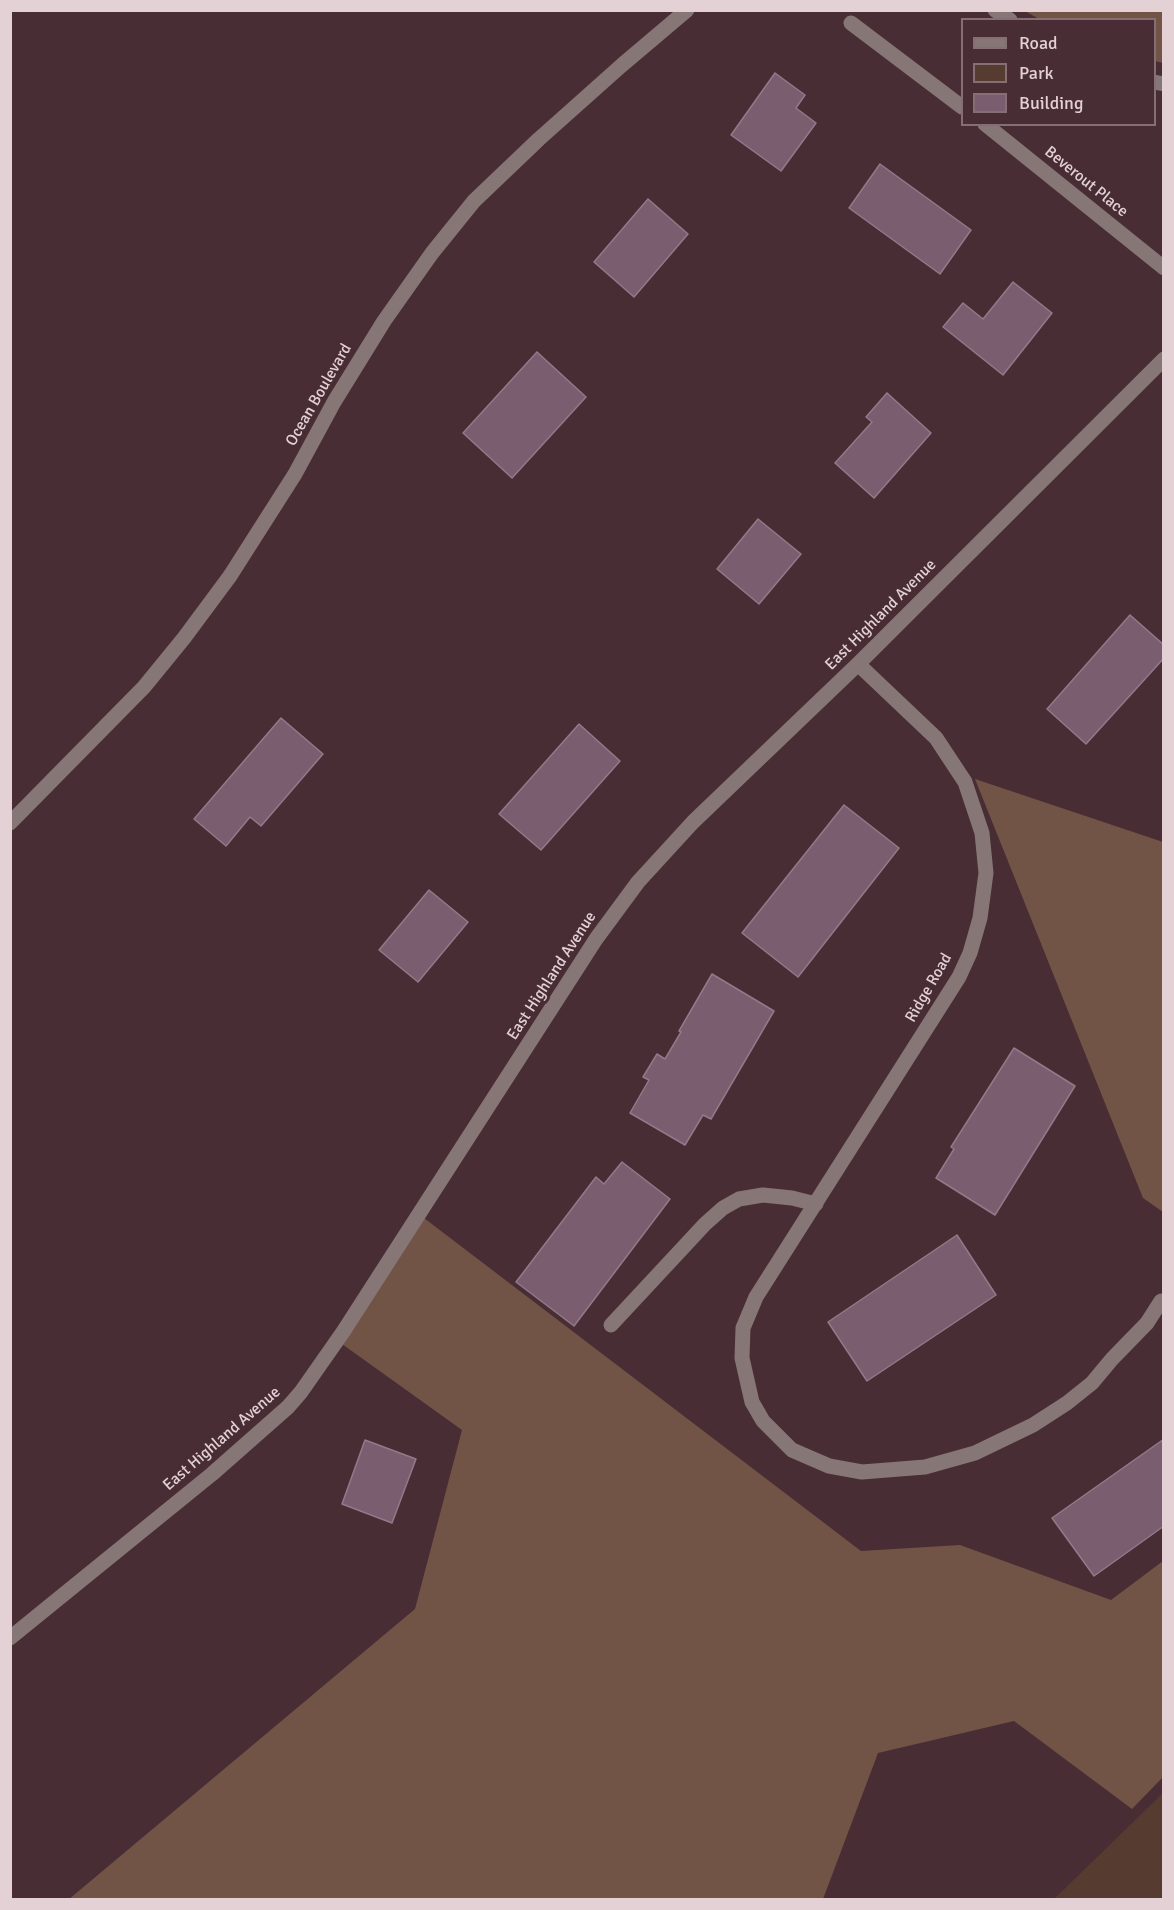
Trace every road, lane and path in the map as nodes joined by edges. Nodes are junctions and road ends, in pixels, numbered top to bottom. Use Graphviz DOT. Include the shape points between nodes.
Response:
graph roads {
  1 [pos="687,10"];
  2 [pos="851,23"];
  3 [pos="961,106"];
  4 [pos="987,126"];
  5 [pos="1164,268"];
  6 [pos="1164,359"];
  7 [pos="858,663"];
  8 [pos="10,823"];
  9 [pos="816,1204"];
  10 [pos="1161,1301"];
  11 [pos="611,1325"];
  12 [pos="10,1638"];
  1 -- 8 [label="street, Ocean Boulevard" via="474,201 384,321 295,474 224,585 144,687"];
  2 -- 3 [label="street"];
  4 -- 5 [label="street, Beverout Place"];
  6 -- 7 [label="street, East Highland Avenue"];
  7 -- 9 [label="street, Ridge Road" via="936,738 965,782 982,833 986,873 980,918 959,976"];
  7 -- 12 [label="street, East Highland Avenue" via="693,822 638,882 596,939 356,1312 288,1407"];
  9 -- 10 [label="street, Ridge Road" via="756,1297 743,1328 742,1359 752,1402 763,1421 792,1450 829,1466 862,1472 925,1467 975,1453 1024,1430 1092,1383 1148,1323"];
  9 -- 11 [label="street" via="763,1195 739,1199 723,1208"];
}
